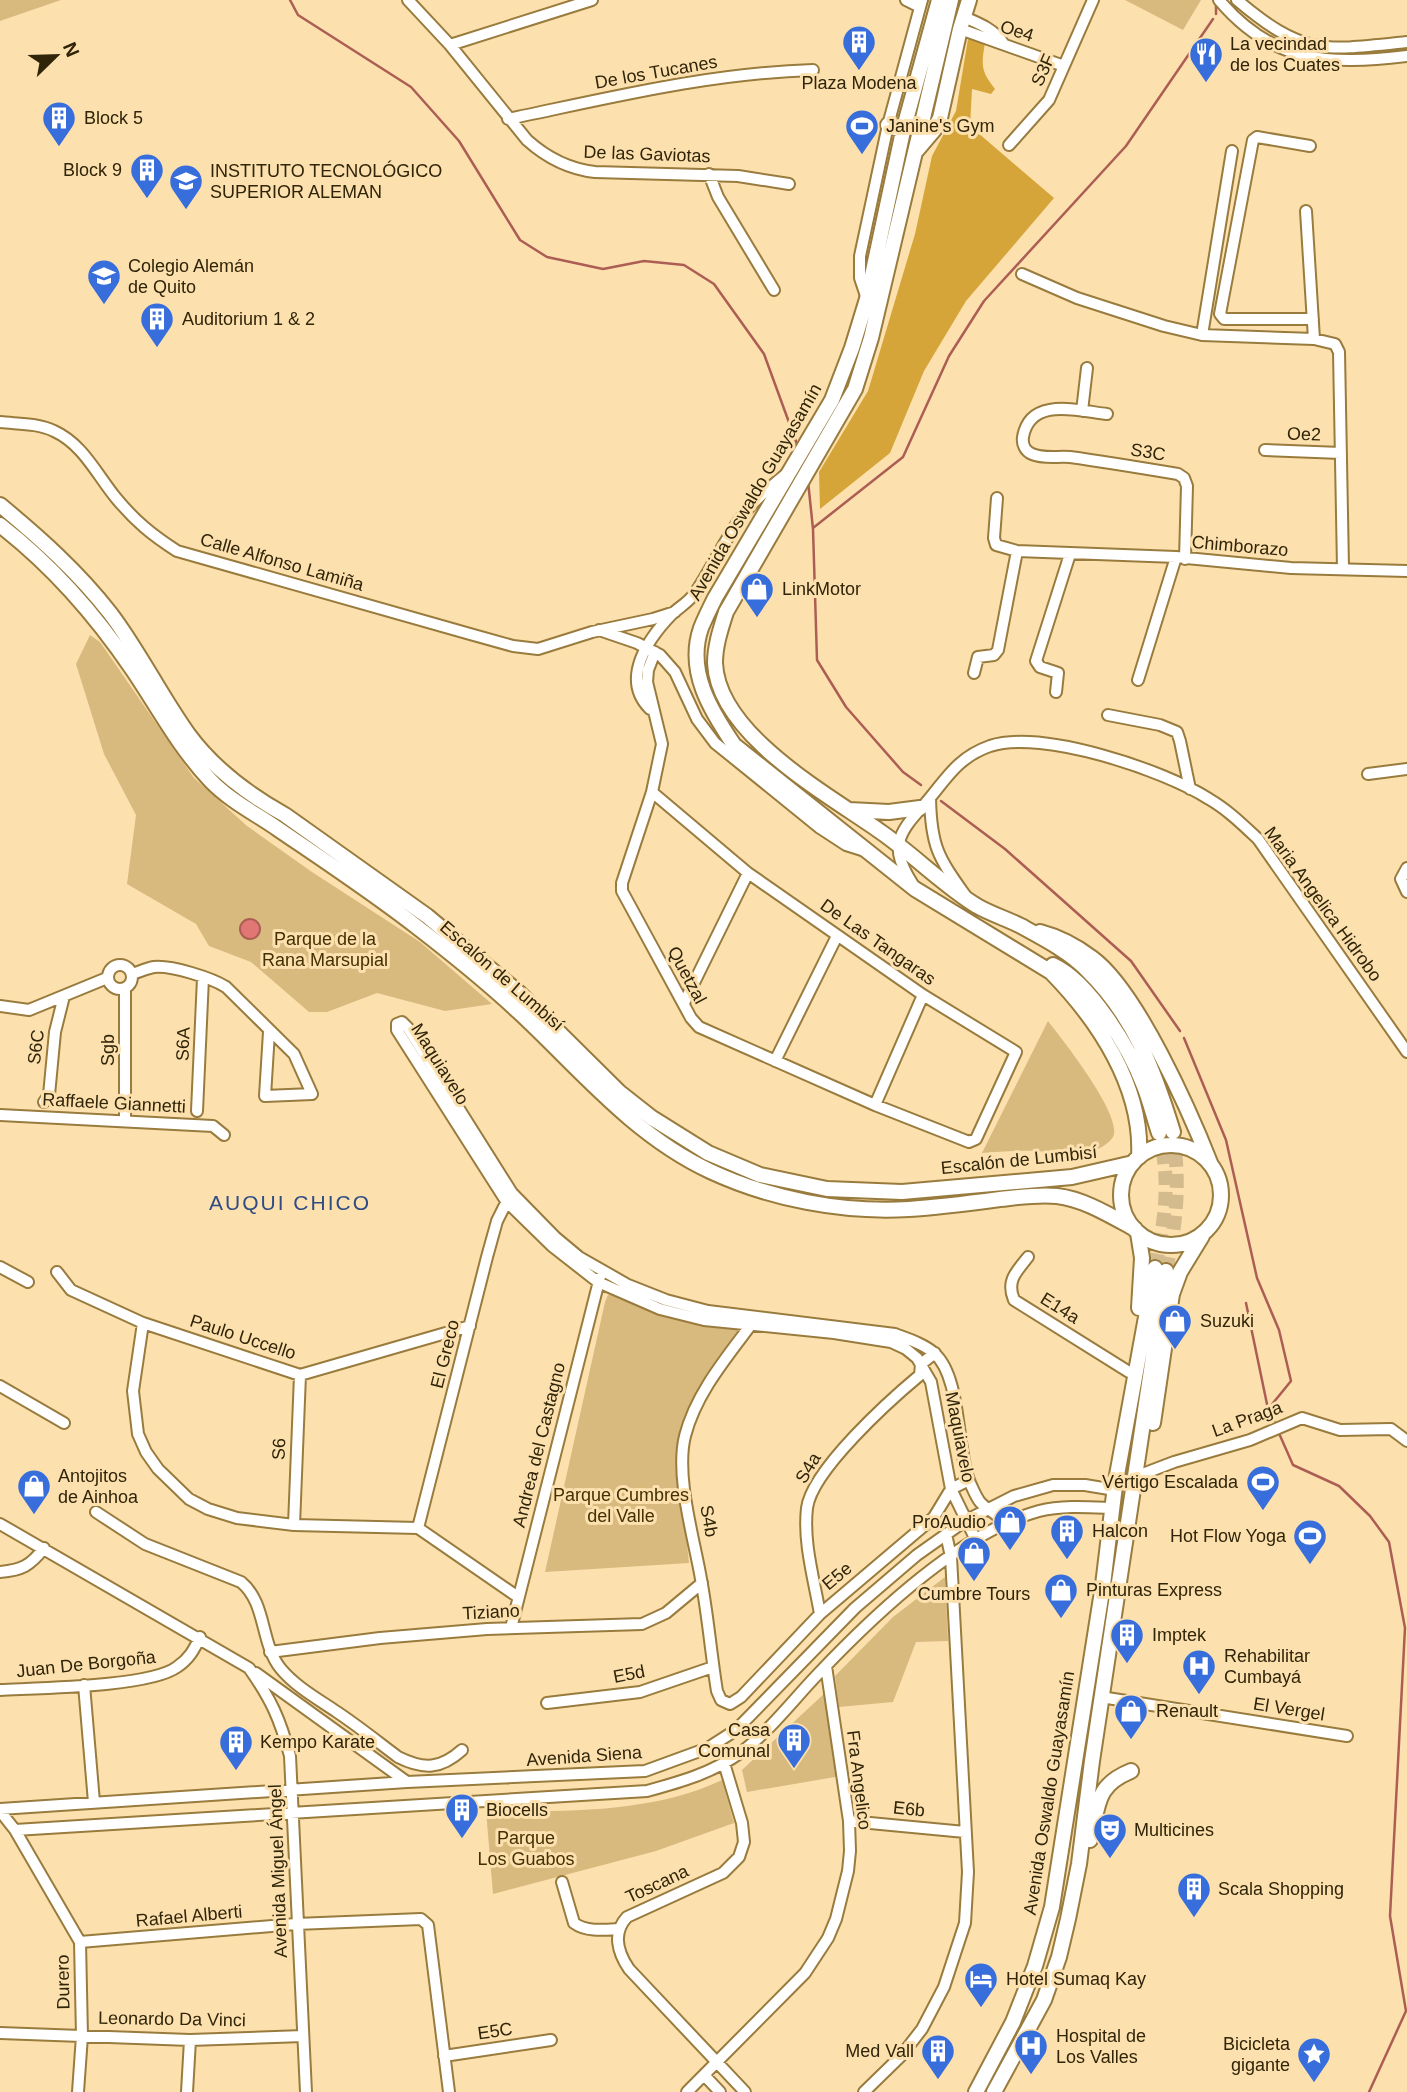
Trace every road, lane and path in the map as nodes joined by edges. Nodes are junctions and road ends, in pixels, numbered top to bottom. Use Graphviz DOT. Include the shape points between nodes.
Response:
graph roads {
  1 [pos="408,0"];
  2 [pos="592,0"];
  3 [pos="906,0"];
  4 [pos="939,0"];
  5 [pos="951,0"];
  6 [pos="969,0"];
  7 [pos="1093,0"];
  8 [pos="1219,0"];
  9 [pos="1237,0"];
  10 [pos="921,3"];
  11 [pos="962,23"];
  12 [pos="1407,42"];
  13 [pos="450,45"];
  14 [pos="1407,56"];
  15 [pos="1064,66"];
  16 [pos="813,69"];
  17 [pos="508,120"];
  18 [pos="888,125"];
  19 [pos="903,131"];
  20 [pos="1009,145"];
  21 [pos="1310,146"];
  22 [pos="1232,151"];
  23 [pos="914,154"];
  24 [pos="709,174"];
  25 [pos="789,184"];
  26 [pos="1306,211"];
  27 [pos="1022,274"];
  28 [pos="774,290"];
  29 [pos="867,299"];
  30 [pos="1313,319"];
  31 [pos="1202,335"];
  32 [pos="1314,339"];
  33 [pos="1087,368"];
  34 [pos="1082,411"];
  35 [pos="1107,414"];
  36 [pos="0,422"];
  37 [pos="1265,450"];
  38 [pos="1341,453"];
  39 [pos="800,465"];
  40 [pos="997,498"];
  41 [pos="0,505"];
  42 [pos="0,525"];
  43 [pos="1017,551"];
  44 [pos="1070,554"];
  45 [pos="1181,558"];
  46 [pos="1343,568"];
  47 [pos="1407,571"];
  48 [pos="675,612"];
  49 [pos="599,630"];
  50 [pos="651,649"];
  51 [pos="974,673"];
  52 [pos="1138,680"];
  53 [pos="1056,692"];
  54 [pos="1108,715"];
  55 [pos="1407,769"];
  56 [pos="1368,774"];
  57 [pos="1189,789"];
  58 [pos="652,792"];
  59 [pos="928,800"];
  60 [pos="849,810"];
  61 [pos="897,844"];
  62 [pos="872,853"];
  63 [pos="1407,868"];
  64 [pos="748,873"];
  65 [pos="915,889"];
  66 [pos="1407,892"];
  67 [pos="969,901"];
  68 [pos="1022,927"];
  69 [pos="837,936"];
  70 [pos="1013,947"];
  71 [pos="132,974"];
  72 [pos="107,978"];
  73 [pos="203,978"];
  74 [pos="125,988"];
  75 [pos="923,995"];
  76 [pos="64,996"];
  77 [pos="684,1003"];
  78 [pos="0,1006"];
  79 [pos="269,1032"];
  80 [pos="1407,1052"];
  81 [pos="775,1061"];
  82 [pos="44,1102"];
  83 [pos="875,1105"];
  84 [pos="197,1111"];
  85 [pos="0,1115"];
  86 [pos="125,1117"];
  87 [pos="224,1135"];
  88 [pos="976,1139"];
  89 [pos="1136,1160"];
  90 [pos="1211,1165"];
  91 [pos="509,1197"];
  92 [pos="1136,1231"];
  93 [pos="1204,1233"];
  94 [pos="1028,1257"];
  95 [pos="0,1267"];
  96 [pos="57,1272"];
  97 [pos="600,1276"];
  98 [pos="28,1282"];
  99 [pos="754,1320"];
  100 [pos="144,1323"];
  101 [pos="470,1326"];
  102 [pos="935,1353"];
  103 [pos="945,1370"];
  104 [pos="1129,1372"];
  105 [pos="923,1373"];
  106 [pos="300,1375"];
  107 [pos="0,1386"];
  108 [pos="64,1423"];
  109 [pos="1407,1441"];
  110 [pos="1139,1475"];
  111 [pos="969,1480"];
  112 [pos="1115,1488"];
  113 [pos="951,1489"];
  114 [pos="988,1508"];
  115 [pos="1113,1508"];
  116 [pos="96,1513"];
  117 [pos="1130,1513"];
  118 [pos="965,1521"];
  119 [pos="0,1524"];
  120 [pos="1004,1524"];
  121 [pos="294,1525"];
  122 [pos="418,1528"];
  123 [pos="946,1534"];
  124 [pos="976,1540"];
  125 [pos="44,1548"];
  126 [pos="951,1557"];
  127 [pos="0,1572"];
  128 [pos="702,1583"];
  129 [pos="518,1597"];
  130 [pos="820,1614"];
  131 [pos="511,1628"];
  132 [pos="200,1637"];
  133 [pos="270,1651"];
  134 [pos="826,1666"];
  135 [pos="713,1667"];
  136 [pos="249,1668"];
  137 [pos="83,1685"];
  138 [pos="0,1690"];
  139 [pos="1101,1697"];
  140 [pos="547,1703"];
  141 [pos="730,1704"];
  142 [pos="1347,1736"];
  143 [pos="462,1750"];
  144 [pos="724,1763"];
  145 [pos="1131,1771"];
  146 [pos="407,1782"];
  147 [pos="292,1790"];
  148 [pos="94,1802"];
  149 [pos="0,1810"];
  150 [pos="294,1813"];
  151 [pos="849,1821"];
  152 [pos="15,1830"];
  153 [pos="965,1832"];
  154 [pos="1079,1864"];
  155 [pos="562,1882"];
  156 [pos="296,1924"];
  157 [pos="618,1929"];
  158 [pos="80,1942"];
  159 [pos="0,2033"];
  160 [pos="82,2036"];
  161 [pos="303,2036"];
  162 [pos="190,2040"];
  163 [pos="551,2040"];
  164 [pos="444,2056"];
  165 [pos="716,2063"];
  166 [pos="704,2075"];
  167 [pos="306,2087"];
  168 [pos="78,2092"];
  169 [pos="187,2092"];
  170 [pos="313,2092"];
  171 [pos="449,2092"];
  172 [pos="687,2092"];
  173 [pos="720,2092"];
  174 [pos="745,2092"];
  175 [pos="864,2092"];
  176 [pos="976,2092"];
  177 [pos="994,2092"];
  1 -- 13 [label="street, De las Gaviotas"];
  2 -- 13 [label="street"];
  3 -- 10 [label="street"];
  4 -- 19 [label="main road, Avenida Oswaldo Guayasamín"];
  5 -- 23 [label="main road, Avenida Oswaldo Guayasamín"];
  6 -- 11 [label="main road"];
  7 -- 15 [label="street, S3F"];
  8 -- 14 [label="street" via="1256,35 1297,55 1345,61"];
  9 -- 12 [label="street" via="1278,32 1314,46"];
  10 -- 18 [label="street"];
  11 -- 15 [label="street, Oe4" via="992,42"];
  11 -- 23 [label="main road" via="940,118"];
  13 -- 17 [label="street, De las Gaviotas"];
  15 -- 20 [label="street, S3F" via="1049,100"];
  16 -- 17 [label="street, De los Tucanes" via="672,84"];
  17 -- 24 [label="street, De las Gaviotas" via="541,153 574,170"];
  18 -- 19 [label="main road"];
  18 -- 29 [label="street" via="860,256 860,278"];
  19 -- 29 [label="main road, Avenida Oswaldo Guayasamín"];
  21 -- 30 [label="street" via="1253,140 1220,314 1224,319"];
  22 -- 31 [label="street"];
  23 -- 39 [label="main road, Avenida Oswaldo Guayasamín" via="855,389"];
  24 -- 25 [label="street, De las Gaviotas"];
  24 -- 28 [label="street"];
  26 -- 30 [label="street"];
  27 -- 31 [label="street" via="1077,298"];
  29 -- 39 [label="main road, Avenida Oswaldo Guayasamín" via="832,400"];
  30 -- 32 [label="street"];
  31 -- 32 [label="street"];
  32 -- 38 [label="street" via="1335,344 1339,352"];
  33 -- 34 [label="street"];
  34 -- 35 [label="street"];
  34 -- 45 [label="street, S3C" via="1042,411 1026,430 1027,451 1035,456 1066,457 1184,478 1188,486"];
  36 -- 49 [label="street, Calle Alfonso Lamiña" via="39,426 61,435 90,461 138,523 177,551 513,646 547,648"];
  37 -- 38 [label="street, Oe2"];
  38 -- 46 [label="street"];
  39 -- 48 [label="street" via="743,514 694,596"];
  39 -- 60 [label="main road, Avenida Oswaldo Guayasamín" via="802,480 726,612 715,664 729,705 748,732"];
  39 -- 62 [label="main road, Avenida Oswaldo Guayasamín" via="715,598 701,629 698,673 715,717 734,745"];
  40 -- 43 [label="street" via="996,545"];
  41 -- 89 [label="main road, Escalón de Lumbisí" via="93,591 188,734 222,772 427,916 519,993 619,1092 708,1153 760,1175 827,1189 902,1192 1072,1177"];
  42 -- 92 [label="main road, Escalón de Lumbisí" via="81,599 211,781 418,928 519,1012 631,1120 671,1149 708,1170 775,1195 835,1206 905,1209 1057,1196 1090,1206"];
  43 -- 44 [label="street, Chimborazo"];
  43 -- 51 [label="street" via="998,650 978,657"];
  44 -- 45 [label="street, Chimborazo"];
  44 -- 53 [label="street" via="1036,661 1058,673"];
  45 -- 46 [label="street, Chimborazo"];
  45 -- 52 [label="street, S3C"];
  46 -- 47 [label="street, Chimborazo"];
  48 -- 49 [label="street, Calle Alfonso Lamiña"];
  48 -- 50 [label="street"];
  49 -- 50 [label="street"];
  50 -- 58 [label="street, Quetzal" via="638,665 643,702 653,711 661,733"];
  50 -- 62 [label="street" via="675,672 697,719 715,743 835,838"];
  54 -- 57 [label="street" via="1177,732"];
  55 -- 56 [label="street"];
  57 -- 59 [label="street, Maria Angelica Hidrobo" via="1140,767 1028,742 991,746 956,765"];
  57 -- 80 [label="street, Maria Angelica Hidrobo" via="1231,813 1258,839"];
  58 -- 64 [label="street, De Las Tangaras"];
  58 -- 77 [label="street, Quetzal" via="622,891"];
  59 -- 60 [label="main road" via="889,812"];
  59 -- 61 [label="street, Maria Angelica Hidrobo"];
  59 -- 67 [label="street" via="934,843"];
  60 -- 61 [label="main road, Avenida Oswaldo Guayasamín"];
  61 -- 65 [label="street" via="901,866"];
  61 -- 67 [label="main road, Avenida Oswaldo Guayasamín"];
  62 -- 65 [label="main road, Avenida Oswaldo Guayasamín"];
  63 -- 66 [label="street" via="1401,879"];
  64 -- 69 [label="street, De Las Tangaras"];
  64 -- 77 [label="street"];
  65 -- 70 [label="main road, Avenida Oswaldo Guayasamín"];
  67 -- 68 [label="main road, Avenida Oswaldo Guayasamín"];
  68 -- 70 [label="main road, Avenida Oswaldo Guayasamín" via="1085,968 1109,993 1156,1076 1166,1132 1129,1055 1095,1002 1060,968"];
  68 -- 90 [label="main road, Avenida Oswaldo Guayasamín" via="1061,938 1094,959 1118,986 1188,1109"];
  69 -- 75 [label="street, De Las Tangaras"];
  69 -- 81 [label="street"];
  70 -- 89 [label="main road, Avenida Oswaldo Guayasamín" via="1051,972 1097,1026 1135,1104 1140,1136"];
  71 -- 72 [label="street" via="124,965 116,965"];
  71 -- 73 [label="street" via="155,967"];
  71 -- 74 [label="street"];
  72 -- 74 [label="street" via="114,988"];
  72 -- 76 [label="street"];
  73 -- 79 [label="street" via="226,987"];
  73 -- 84 [label="street, S6A"];
  74 -- 86 [label="street, Sgb"];
  75 -- 83 [label="street"];
  75 -- 88 [label="street, De Las Tangaras" via="1016,1052"];
  76 -- 78 [label="street" via="29,1010"];
  76 -- 82 [label="street, S6C" via="55,1032 49,1095"];
  77 -- 81 [label="street, Quetzal" via="699,1027"];
  79 -- 79 [label="street" via="265,1096 312,1094 294,1054"];
  81 -- 83 [label="street, Quetzal"];
  83 -- 88 [label="street, Quetzal" via="969,1142"];
  85 -- 86 [label="street, Raffaele Giannetti"];
  86 -- 87 [label="street, Raffaele Giannetti" via="213,1126"];
  89 -- 90 [label="main road" via="1153,1148 1185,1146"];
  89 -- 92 [label="main road" via="1122,1189 1126,1217"];
  90 -- 93 [label="main road" via="1221,1201"];
  91 -- 91 [label="street, Maquiavelo" via="408,1028 398,1023 397,1030"];
  91 -- 97 [label="street, Maquiavelo"];
  91 -- 101 [label="street, El Greco" via="486,1256"];
  92 -- 93 [label="main road" via="1164,1245 1192,1241"];
  92 -- 104 [label="main road, Avenida Oswaldo Guayasamín" via="1142,1289"];
  93 -- 110 [label="main road, Avenida Oswaldo Guayasamín" via="1172,1294 1152,1432"];
  94 -- 104 [label="street, E14a" via="1010,1283 1014,1300"];
  95 -- 98 [label="street"];
  96 -- 100 [label="street, Paulo Uccello" via="71,1290"];
  97 -- 99 [label="street, Maquiavelo" via="666,1300"];
  97 -- 129 [label="street, Andrea del Castagno"];
  99 -- 102 [label="street, Maquiavelo" via="895,1334"];
  99 -- 105 [label="street, Maquiavelo" via="891,1342 906,1349"];
  99 -- 128 [label="street, S4b" via="704,1392 681,1452"];
  100 -- 106 [label="street, Paulo Uccello"];
  100 -- 121 [label="street" via="133,1391 134,1415 146,1452 158,1469 189,1499 208,1509 237,1518"];
  101 -- 106 [label="street, Paulo Uccello"];
  101 -- 122 [label="street, El Greco"];
  102 -- 103 [label="street, Maquiavelo"];
  102 -- 105 [label="street, S4a"];
  103 -- 105 [label="street, S4a"];
  103 -- 111 [label="street, Maquiavelo"];
  104 -- 112 [label="main road, Avenida Oswaldo Guayasamín"];
  105 -- 113 [label="street, Maquiavelo"];
  105 -- 130 [label="street, S4a" via="835,1456 807,1505 806,1534"];
  106 -- 121 [label="street, S6"];
  107 -- 108 [label="street"];
  109 -- 110 [label="street, La Praga" via="1391,1429 1340,1430 1302,1418"];
  110 -- 117 [label="main road, Avenida Oswaldo Guayasamín"];
  111 -- 113 [label="street"];
  111 -- 114 [label="street, Maquiavelo"];
  112 -- 114 [label="street, Avenida Siena" via="1053,1485"];
  112 -- 115 [label="main road, Avenida Oswaldo Guayasamín"];
  112 -- 117 [label="main road, Avenida Oswaldo Guayasamín" via="1161,1269"];
  113 -- 118 [label="street, Maquiavelo"];
  113 -- 130 [label="street, E5e" via="934,1517"];
  114 -- 118 [label="street, Avenida Siena"];
  114 -- 120 [label="street, Maquiavelo"];
  115 -- 120 [label="street" via="1062,1507"];
  115 -- 176 [label="main road, Avenida Oswaldo Guayasamín" via="1052,1907 1013,2022"];
  116 -- 133 [label="street" via="145,1544 241,1582 254,1599"];
  117 -- 139 [label="main road, Avenida Oswaldo Guayasamín"];
  118 -- 123 [label="street, Avenida Siena"];
  118 -- 124 [label="street, Maquiavelo"];
  119 -- 125 [label="street, Avenida Miguel Ángel"];
  120 -- 124 [label="street"];
  121 -- 122 [label="street"];
  122 -- 129 [label="street"];
  123 -- 126 [label="street"];
  123 -- 146 [label="street, Avenida Siena" via="855,1608 749,1719 708,1748 645,1772"];
  124 -- 126 [label="street"];
  125 -- 127 [label="street" via="19,1570"];
  125 -- 132 [label="street, Avenida Miguel Ángel"];
  126 -- 134 [label="street" via="884,1609"];
  126 -- 153 [label="street"];
  128 -- 131 [label="street, Tiziano" via="666,1613 642,1624"];
  128 -- 135 [label="street, S4b"];
  129 -- 131 [label="street, Andrea del Castagno"];
  130 -- 141 [label="street, E5e"];
  131 -- 133 [label="street, Tiziano"];
  132 -- 136 [label="street, Avenida Miguel Ángel"];
  132 -- 137 [label="street, Juan De Borgoña" via="191,1656 160,1677"];
  133 -- 143 [label="street" via="289,1677 404,1760 436,1766"];
  134 -- 144 [label="street" via="759,1737"];
  134 -- 151 [label="street, Fra Angelico"];
  135 -- 140 [label="street, E5d" via="640,1692"];
  135 -- 141 [label="street, S4b" via="719,1696"];
  136 -- 146 [label="street, Avenida Miguel Ángel"];
  136 -- 147 [label="street, Avenida Miguel Ángel" via="281,1723 290,1756"];
  137 -- 138 [label="street, Juan De Borgoña"];
  137 -- 148 [label="street"];
  139 -- 142 [label="street, El Vergel"];
  139 -- 154 [label="main road, Avenida Oswaldo Guayasamín"];
  144 -- 150 [label="street" via="691,1779 647,1791"];
  144 -- 157 [label="street, Toscana" via="742,1823 744,1842 739,1857 723,1873 626,1917"];
  145 -- 154 [label="main road" via="1116,1777 1100,1796"];
  146 -- 147 [label="street, Avenida Siena"];
  147 -- 148 [label="street, Avenida Siena"];
  147 -- 150 [label="street, Avenida Miguel Ángel"];
  148 -- 149 [label="street, Avenida Siena"];
  149 -- 152 [label="street, Durero"];
  150 -- 152 [label="street"];
  150 -- 156 [label="street, Avenida Miguel Ángel"];
  151 -- 153 [label="street, E6b"];
  151 -- 165 [label="street, Fra Angelico" via="848,1871 828,1938 804,1973"];
  152 -- 158 [label="street, Durero"];
  153 -- 175 [label="street" via="965,1923 944,1987 922,2029"];
  154 -- 177 [label="main road, Avenida Oswaldo Guayasamín" via="1044,2000"];
  155 -- 157 [label="street" via="574,1923 603,1931"];
  156 -- 158 [label="street, Rafael Alberti"];
  156 -- 161 [label="street, Avenida Miguel Ángel"];
  156 -- 164 [label="street, Rafael Alberti" via="425,1921"];
  157 -- 165 [label="street, Toscana" via="620,1951 629,1969"];
  158 -- 160 [label="street, Durero"];
  159 -- 160 [label="street, Leonardo Da Vinci"];
  160 -- 162 [label="street, Leonardo Da Vinci"];
  160 -- 168 [label="street, Durero"];
  161 -- 162 [label="street, Leonardo Da Vinci"];
  161 -- 167 [label="street, Avenida Miguel Ángel"];
  162 -- 169 [label="street"];
  163 -- 164 [label="street, E5C"];
  164 -- 171 [label="street"];
  165 -- 166 [label="street, Fra Angelico"];
  165 -- 174 [label="street, Toscana"];
  166 -- 172 [label="street, Fra Angelico"];
  166 -- 173 [label="street"];
  167 -- 170 [label="street, Avenida Miguel Ángel"];
}
